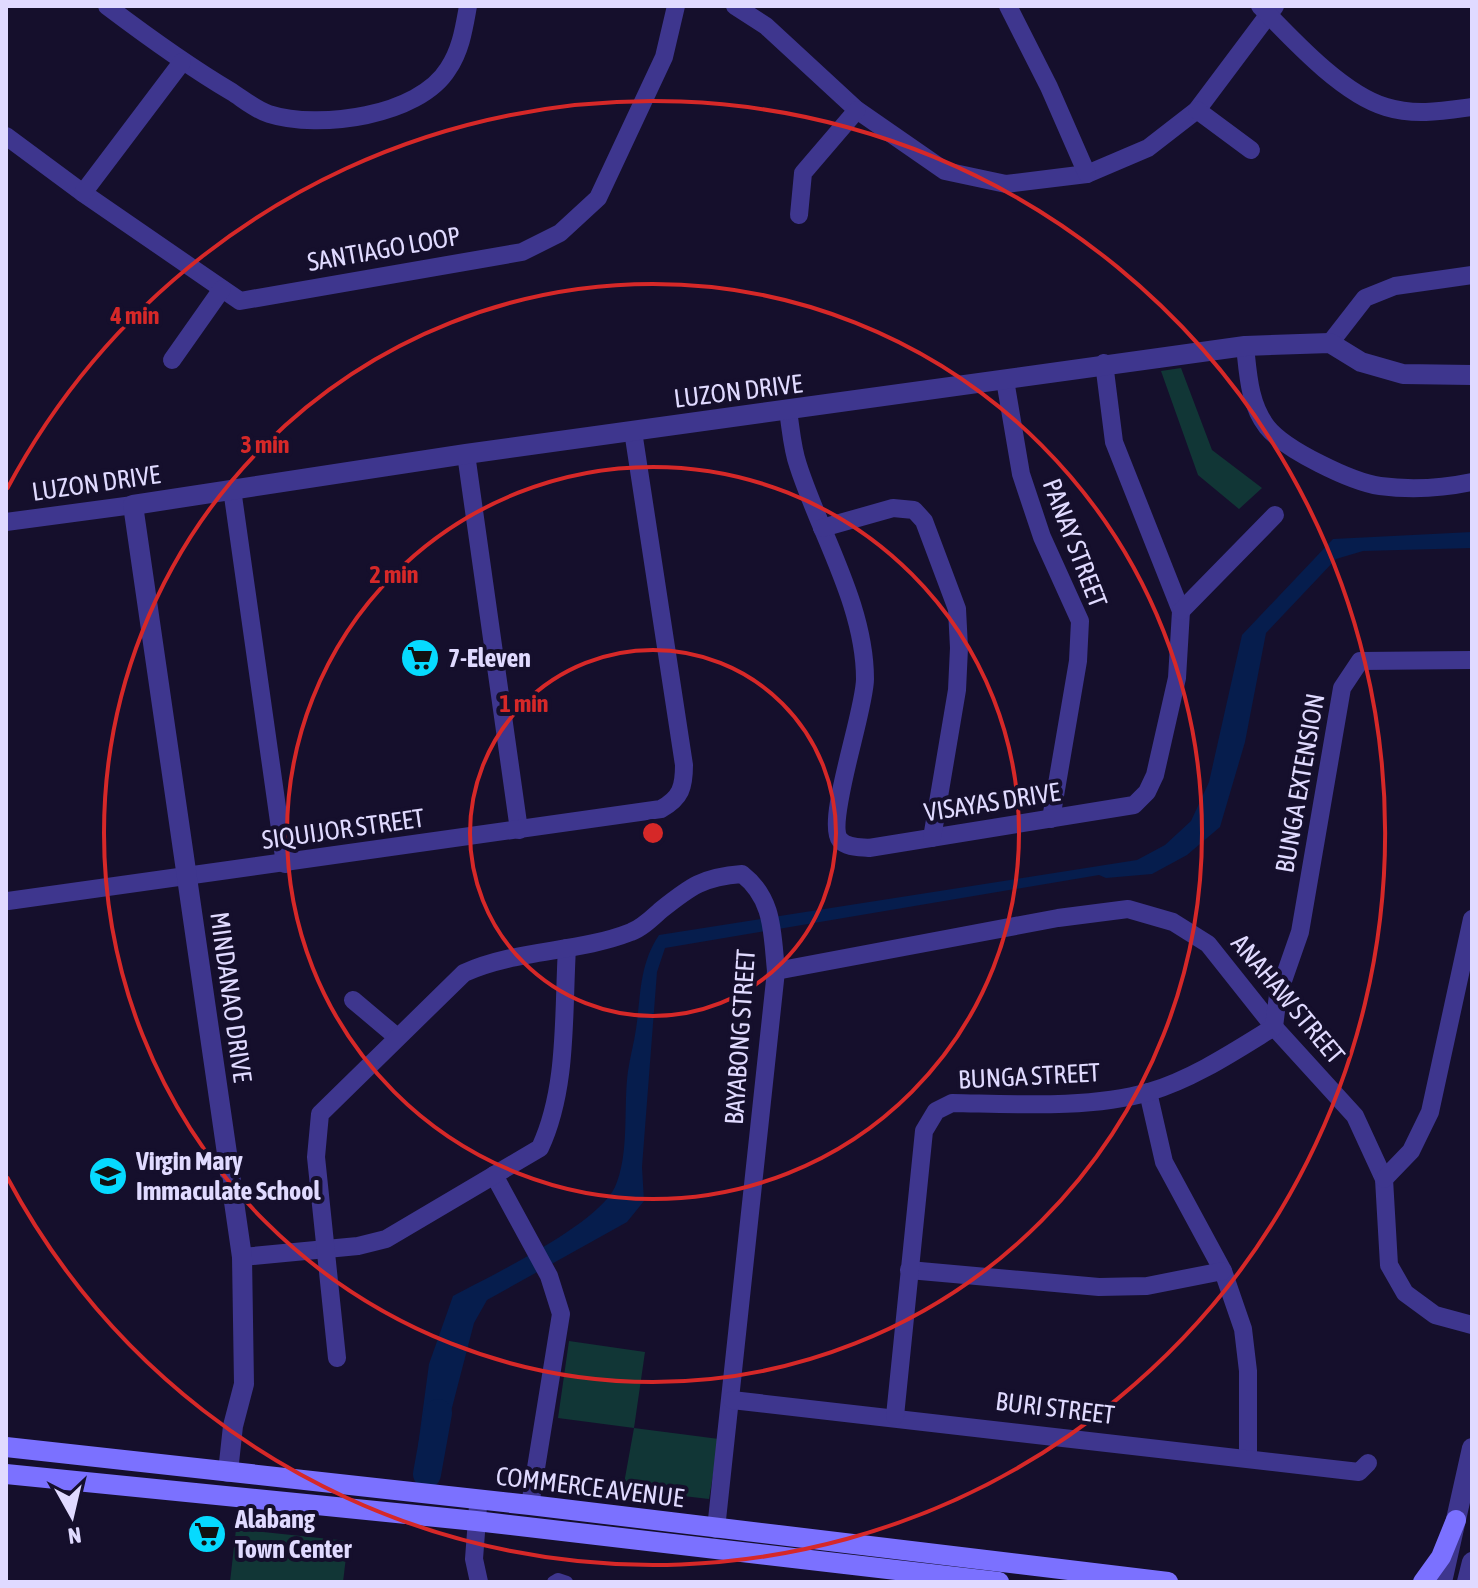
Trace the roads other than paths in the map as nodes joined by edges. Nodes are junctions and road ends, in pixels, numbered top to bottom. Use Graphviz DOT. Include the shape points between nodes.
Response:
graph roads {
  1 [pos="107,6"];
  2 [pos="468,6"];
  3 [pos="676,6"];
  4 [pos="735,6"];
  5 [pos="1008,6"];
  6 [pos="1268,9"];
  7 [pos="182,62"];
  8 [pos="1472,107"];
  9 [pos="857,110"];
  10 [pos="1197,110"];
  11 [pos="6,136"];
  12 [pos="1251,150"];
  13 [pos="1087,174"];
  14 [pos="83,193"];
  15 [pos="799,215"];
  16 [pos="1472,275"];
  17 [pos="222,289"];
  18 [pos="1330,343"];
  19 [pos="1245,346"];
  20 [pos="172,360"];
  21 [pos="1104,363"];
  22 [pos="1472,375"];
  23 [pos="1005,380"];
  24 [pos="788,411"];
  25 [pos="633,431"];
  26 [pos="466,454"];
  27 [pos="1472,482"];
  28 [pos="232,489"];
  29 [pos="133,505"];
  30 [pos="1275,515"];
  31 [pos="6,522"];
  32 [pos="822,528"];
  33 [pos="1181,611"];
  34 [pos="1472,660"];
  35 [pos="1051,819"];
  36 [pos="519,830"];
  37 [pos="932,838"];
  38 [pos="285,864"];
  39 [pos="187,877"];
  40 [pos="7,898"];
  41 [pos="1472,919"];
  42 [pos="567,948"];
  43 [pos="776,971"];
  44 [pos="353,1000"];
  45 [pos="1274,1027"];
  46 [pos="397,1037"];
  47 [pos="1148,1092"];
  48 [pos="494,1175"];
  49 [pos="1384,1179"];
  50 [pos="325,1248"];
  51 [pos="242,1257"];
  52 [pos="909,1270"];
  53 [pos="1223,1271"];
  54 [pos="1472,1325"];
  55 [pos="337,1358"];
  56 [pos="732,1400"];
  57 [pos="895,1416"];
  58 [pos="6,1447"];
  59 [pos="1472,1448"];
  60 [pos="1248,1457"];
  61 [pos="1368,1463"];
  62 [pos="228,1472"];
  63 [pos="6,1474"];
  64 [pos="226,1498"];
  65 [pos="479,1499"];
  66 [pos="530,1505"];
  67 [pos="1456,1520"];
  68 [pos="476,1521"];
  69 [pos="716,1529"];
  70 [pos="1472,1562"];
  71 [pos="479,1582"];
  72 [pos="553,1582"];
  73 [pos="567,1582"];
  74 [pos="999,1582"];
  75 [pos="1168,1582"];
  76 [pos="1423,1582"];
  77 [pos="1442,1582"];
  78 [pos="1467,1582"];
  1 -- 7 [label="street"];
  2 -- 7 [label="street" via="462,41 448,71 419,98 360,117 317,120 268,114"];
  3 -- 17 [label="street, SANTIAGO LOOP" via="664,57 598,198 560,233 522,252 240,301"];
  4 -- 9 [label="street" via="766,26"];
  5 -- 13 [label="street"];
  6 -- 8 [label="street" via="1340,81 1384,107 1426,114"];
  6 -- 10 [label="street"];
  7 -- 14 [label="street"];
  9 -- 13 [label="street" via="945,171 1006,184"];
  9 -- 15 [label="street" via="803,173"];
  10 -- 12 [label="street"];
  10 -- 13 [label="street" via="1148,148"];
  11 -- 14 [label="street, SANTIAGO LOOP"];
  14 -- 17 [label="street, SANTIAGO LOOP"];
  16 -- 18 [label="street" via="1395,286 1365,298"];
  17 -- 20 [label="street"];
  18 -- 19 [label="street, LUZON DRIVE"];
  18 -- 22 [label="street" via="1361,362 1403,374"];
  19 -- 21 [label="street, LUZON DRIVE"];
  19 -- 27 [label="street" via="1249,389 1268,428 1308,458 1378,486 1442,488"];
  21 -- 23 [label="street, LUZON DRIVE"];
  21 -- 33 [label="street, VISAYAS DRIVE" via="1114,442"];
  23 -- 24 [label="street, LUZON DRIVE"];
  23 -- 35 [label="street, PANAY STREET" via="1021,474 1080,621"];
  24 -- 25 [label="street, LUZON DRIVE"];
  24 -- 32 [label="street, VISAYAS DRIVE" via="796,463"];
  25 -- 26 [label="street, LUZON DRIVE"];
  25 -- 36 [label="street, SIQUIJOR STREET" via="684,765 681,794 661,809"];
  26 -- 28 [label="street, LUZON DRIVE"];
  26 -- 36 [label="street"];
  28 -- 29 [label="street, LUZON DRIVE"];
  28 -- 38 [label="street"];
  29 -- 31 [label="street, LUZON DRIVE"];
  29 -- 39 [label="street, MINDANAO DRIVE"];
  30 -- 33 [label="street"];
  32 -- 37 [label="street, VISAYAS DRIVE" via="864,647 863,695 835,812 836,829 840,840 852,847"];
  32 -- 37 [label="street" via="893,508 914,510 924,521 957,609 957,690"];
  33 -- 35 [label="street, VISAYAS DRIVE" via="1177,678 1147,792 1134,805"];
  34 -- 45 [label="street, BUNGA EXTENSION" via="1360,661 1350,671 1342,688 1300,932 1278,995"];
  35 -- 37 [label="street, VISAYAS DRIVE"];
  36 -- 38 [label="street, SIQUIJOR STREET"];
  38 -- 39 [label="street, SIQUIJOR STREET"];
  39 -- 40 [label="street, SIQUIJOR STREET"];
  39 -- 51 [label="street, MINDANAO DRIVE"];
  41 -- 49 [label="street" via="1430,1112 1411,1151"];
  42 -- 43 [label="street, BAYABONG STREET" via="636,930 711,876 742,874 759,887 768,910"];
  42 -- 46 [label="street, BAYABONG STREET" via="486,963 464,973"];
  42 -- 48 [label="street" via="558,1091 550,1126 540,1148"];
  43 -- 45 [label="street, ANAHAW STREET" via="1128,909 1173,922 1208,944"];
  43 -- 56 [label="street, BAYABONG STREET"];
  44 -- 46 [label="street"];
  45 -- 47 [label="street, BUNGA STREET" via="1223,1059"];
  45 -- 49 [label="street, ANAHAW STREET" via="1355,1116"];
  46 -- 50 [label="street, BAYABONG STREET" via="320,1114 316,1157"];
  47 -- 52 [label="street, BUNGA STREET" via="1061,1104 952,1103 936,1111 924,1131"];
  47 -- 53 [label="street" via="1164,1162"];
  48 -- 50 [label="street" via="386,1239"];
  48 -- 66 [label="street" via="549,1276 561,1314"];
  49 -- 54 [label="street, ANAHAW STREET" via="1389,1265 1405,1293 1435,1315"];
  50 -- 51 [label="street"];
  50 -- 55 [label="street, BAYABONG STREET"];
  51 -- 62 [label="street, MINDANAO DRIVE" via="244,1384"];
  52 -- 53 [label="street" via="1099,1287 1147,1286"];
  52 -- 57 [label="street, BUNGA STREET"];
  53 -- 60 [label="street" via="1243,1329"];
  56 -- 57 [label="street, BURI STREET"];
  56 -- 69 [label="street, BAYABONG STREET"];
  57 -- 60 [label="street, BURI STREET"];
  58 -- 62 [label="main road, COMMERCE AVENUE"];
  59 -- 67 [label="street"];
  60 -- 61 [label="street, BURI STREET" via="1359,1472"];
  62 -- 64 [label="street, MINDANAO DRIVE"];
  62 -- 65 [label="main road, COMMERCE AVENUE"];
  63 -- 64 [label="main road, COMMERCE AVENUE"];
  64 -- 68 [label="main road, COMMERCE AVENUE"];
  65 -- 66 [label="main road, COMMERCE AVENUE"];
  65 -- 68 [label="street"];
  66 -- 69 [label="main road, COMMERCE AVENUE"];
  67 -- 76 [label="main road" via="1441,1557"];
  67 -- 77 [label="street"];
  68 -- 71 [label="street"];
  68 -- 74 [label="main road, COMMERCE AVENUE"];
  69 -- 75 [label="main road, COMMERCE AVENUE"];
  70 -- 78 [label="street"];
  72 -- 73 [label="street"];
}
